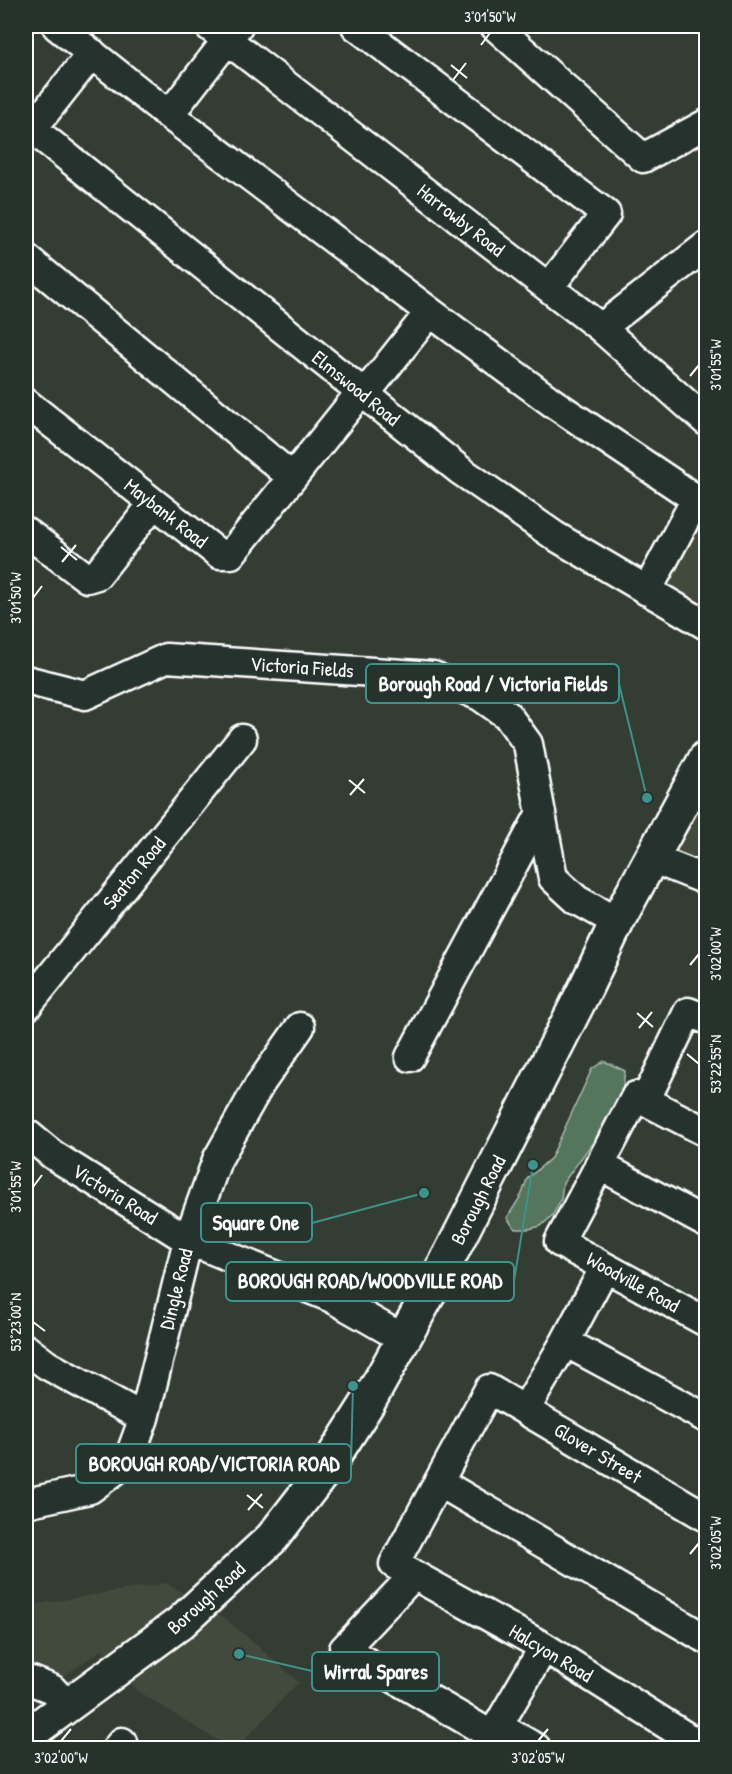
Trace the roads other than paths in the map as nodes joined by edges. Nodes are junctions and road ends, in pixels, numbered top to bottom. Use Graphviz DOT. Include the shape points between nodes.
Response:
graph roads {
  1 [pos="57,26"];
  2 [pos="356,26"];
  3 [pos="495,26"];
  4 [pos="225,30"];
  5 [pos="92,53"];
  6 [pos="169,116"];
  7 [pos="706,124"];
  8 [pos="28,129"];
  9 [pos="706,246"];
  10 [pos="26,258"];
  11 [pos="549,287"];
  12 [pos="430,312"];
  13 [pos="601,328"];
  14 [pos="363,394"];
  15 [pos="26,403"];
  16 [pos="706,422"];
  17 [pos="292,477"];
  18 [pos="701,492"];
  19 [pos="154,503"];
  20 [pos="26,532"];
  21 [pos="647,591"];
  22 [pos="706,625"];
  23 [pos="26,680"];
  24 [pos="242,740"];
  25 [pos="706,758"];
  26 [pos="542,813"];
  27 [pos="651,858"];
  28 [pos="706,880"];
  29 [pos="617,922"];
  30 [pos="26,1007"];
  31 [pos="706,1018"];
  32 [pos="300,1027"];
  33 [pos="410,1057"];
  34 [pos="640,1098"];
  35 [pos="706,1132"];
  36 [pos="26,1133"];
  37 [pos="599,1165"];
  38 [pos="706,1223"];
  39 [pos="188,1239"];
  40 [pos="605,1267"];
  41 [pos="706,1322"];
  42 [pos="404,1339"];
  43 [pos="565,1342"];
  44 [pos="26,1349"];
  45 [pos="525,1410"];
  46 [pos="144,1418"];
  47 [pos="706,1418"];
  48 [pos="439,1482"];
  49 [pos="26,1503"];
  50 [pos="706,1517"];
  51 [pos="404,1570"];
  52 [pos="706,1639"];
  53 [pos="544,1647"];
  54 [pos="26,1684"];
  55 [pos="69,1706"];
  56 [pos="26,1736"];
  57 [pos="492,1737"];
  58 [pos="536,1749"];
  59 [pos="704,1749"];
  1 -- 5 [label="street"];
  2 -- 11 [label="street" via="606,214"];
  3 -- 7 [label="street" via="643,158"];
  4 -- 6 [label="street"];
  4 -- 11 [label="street, Harrowby Road"];
  5 -- 6 [label="street"];
  5 -- 8 [label="street"];
  6 -- 12 [label="street"];
  8 -- 14 [label="street, Elmswood Road"];
  9 -- 13 [label="street"];
  10 -- 17 [label="street"];
  11 -- 13 [label="street, Harrowby Road"];
  12 -- 14 [label="street, Maybank Road"];
  12 -- 18 [label="street" via="553,403"];
  13 -- 16 [label="street, Harrowby Road"];
  14 -- 17 [label="street, Maybank Road"];
  14 -- 21 [label="street, Elmswood Road" via="461,471 555,536"];
  15 -- 19 [label="street, Maybank Road"];
  17 -- 19 [label="street, Maybank Road" via="231,554 219,554"];
  18 -- 21 [label="street"];
  19 -- 20 [label="street" via="97,575 87,578"];
  21 -- 22 [label="street, Elmswood Road"];
  23 -- 26 [label="street, Victoria Fields" via="85,695 166,658 433,676 480,696 507,715 528,744"];
  24 -- 30 [label="street, Seaton Road"];
  25 -- 27 [label="highway, Borough Road"];
  26 -- 29 [label="street, Victoria Fields" via="553,878 577,900"];
  26 -- 33 [label="street"];
  27 -- 28 [label="street"];
  27 -- 29 [label="highway, Borough Road"];
  29 -- 42 [label="highway, Borough Road"];
  31 -- 34 [label="street" via="688,1012"];
  32 -- 39 [label="street, Dingle Road" via="260,1084 217,1160"];
  34 -- 35 [label="street"];
  34 -- 37 [label="street"];
  36 -- 39 [label="street, Victoria Road" via="53,1155"];
  37 -- 38 [label="street"];
  37 -- 40 [label="street, Woodville Road" via="560,1242"];
  39 -- 42 [label="street, Victoria Road" via="332,1298"];
  39 -- 46 [label="street, Dingle Road"];
  40 -- 41 [label="street, Woodville Road"];
  40 -- 43 [label="street"];
  42 -- 55 [label="highway, Borough Road" via="327,1467 272,1538 180,1623"];
  43 -- 45 [label="street"];
  43 -- 47 [label="street"];
  44 -- 46 [label="street" via="47,1365"];
  45 -- 48 [label="street, Glover Street" via="489,1389"];
  45 -- 50 [label="street, Glover Street"];
  46 -- 49 [label="street, Dingle Road" via="128,1461 90,1488"];
  48 -- 51 [label="street"];
  48 -- 52 [label="street"];
  51 -- 53 [label="street, Halcyon Road"];
  51 -- 57 [label="street" via="344,1649"];
  53 -- 57 [label="street"];
  53 -- 59 [label="street, Halcyon Road"];
  54 -- 55 [label="street" via="32,1681 52,1689"];
  55 -- 56 [label="highway, Borough Road"];
  57 -- 58 [label="street"];
}
